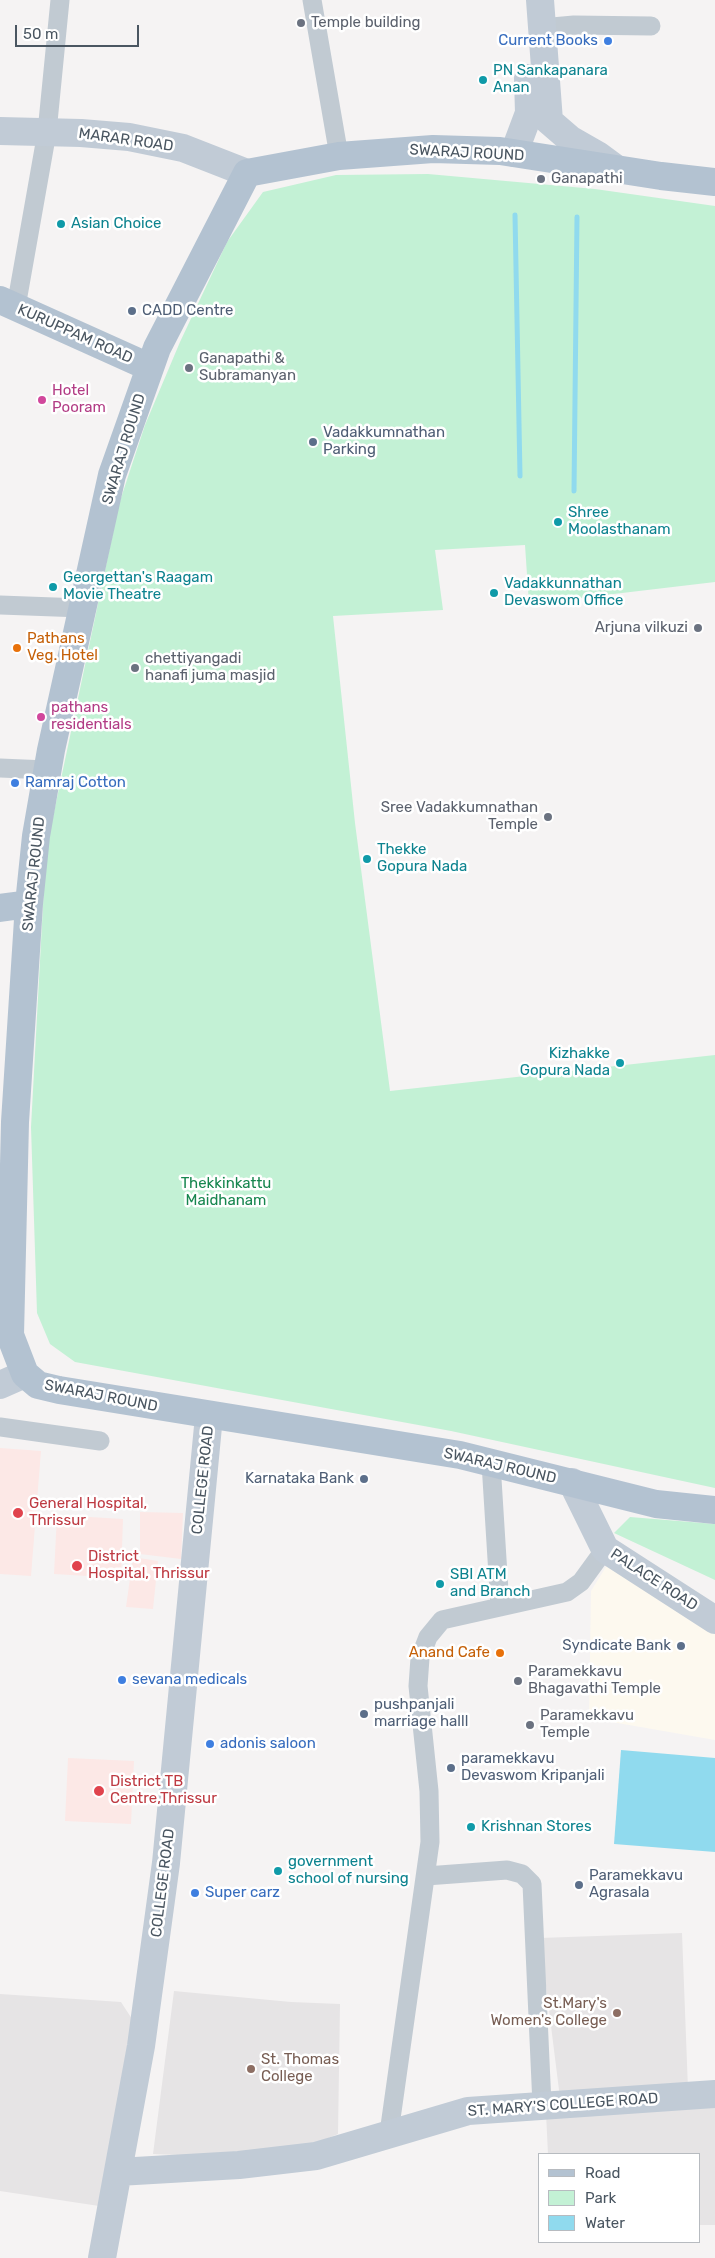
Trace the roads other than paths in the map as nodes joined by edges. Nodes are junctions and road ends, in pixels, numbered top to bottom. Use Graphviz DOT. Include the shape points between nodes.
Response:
graph roads {
  1 [pos="60,0"];
  2 [pos="312,0"];
  3 [pos="526,0"];
  4 [pos="540,0"];
  5 [pos="652,26"];
  6 [pos="541,28"];
  7 [pos="0,131"];
  8 [pos="47,132"];
  9 [pos="514,154"];
  10 [pos="338,156"];
  11 [pos="618,170"];
  12 [pos="247,173"];
  13 [pos="715,182"];
  14 [pos="8,304"];
  15 [pos="150,367"];
  16 [pos="0,605"];
  17 [pos="82,608"];
  18 [pos="0,768"];
  19 [pos="48,770"];
  20 [pos="29,904"];
  21 [pos="0,908"];
  22 [pos="25,1374"];
  23 [pos="0,1385"];
  24 [pos="209,1416"];
  25 [pos="0,1427"];
  26 [pos="100,1441"];
  27 [pos="491,1463"];
  28 [pos="572,1482"];
  29 [pos="715,1510"];
  30 [pos="605,1549"];
  31 [pos="500,1607"];
  32 [pos="715,1620"];
  33 [pos="426,1876"];
  34 [pos="715,2094"];
  35 [pos="542,2106"];
  36 [pos="390,2133"];
  37 [pos="118,2172"];
  38 [pos="102,2258"];
  1 -- 8 [label="street"];
  2 -- 10 [label="street"];
  3 -- 9 [label="main road" via="529,113"];
  4 -- 6 [label="main road"];
  5 -- 6 [label="street" via="574,24"];
  6 -- 11 [label="main road" via="549,121 571,140"];
  7 -- 8 [label="main road, MARAR ROAD"];
  8 -- 12 [label="main road, MARAR ROAD" via="128,137 183,148"];
  8 -- 14 [label="street"];
  9 -- 10 [label="main road, SWARAJ ROUND" via="433,149"];
  9 -- 11 [label="main road, SWARAJ ROUND"];
  10 -- 12 [label="main road, SWARAJ ROUND"];
  11 -- 13 [label="main road, SWARAJ ROUND"];
  12 -- 15 [label="main road, SWARAJ ROUND"];
  14 -- 15 [label="main road, KURUPPAM ROAD"];
  15 -- 17 [label="main road, SWARAJ ROUND" via="112,475"];
  16 -- 17 [label="street"];
  17 -- 19 [label="main road, SWARAJ ROUND"];
  18 -- 19 [label="street"];
  19 -- 20 [label="main road, SWARAJ ROUND" via="36,836"];
  20 -- 21 [label="main road"];
  20 -- 22 [label="main road, SWARAJ ROUND" via="15,1122 10,1336"];
  22 -- 23 [label="main road"];
  22 -- 24 [label="main road, SWARAJ ROUND" via="38,1385 59,1390"];
  24 -- 27 [label="main road, SWARAJ ROUND" via="423,1449"];
  24 -- 37 [label="main road, COLLEGE ROAD" via="166,1863 141,2046"];
  25 -- 26 [label="street"];
  27 -- 28 [label="main road, SWARAJ ROUND"];
  27 -- 31 [label="street"];
  28 -- 29 [label="main road, SWARAJ ROUND" via="656,1504"];
  28 -- 30 [label="main road, PALACE ROAD"];
  30 -- 31 [label="street" via="581,1582 567,1592"];
  30 -- 32 [label="main road, PALACE ROAD"];
  31 -- 33 [label="street" via="442,1620 428,1637 420,1658 418,1686 429,1791 430,1842"];
  33 -- 35 [label="street" via="507,1870 522,1874 532,1884"];
  33 -- 36 [label="street"];
  34 -- 35 [label="main road, ST. MARY'S COLLEGE ROAD"];
  35 -- 36 [label="main road, ST. MARY'S COLLEGE ROAD" via="468,2110"];
  36 -- 37 [label="main road, ST. MARY'S COLLEGE ROAD" via="316,2156"];
  37 -- 38 [label="main road, COLLEGE ROAD"];
}
